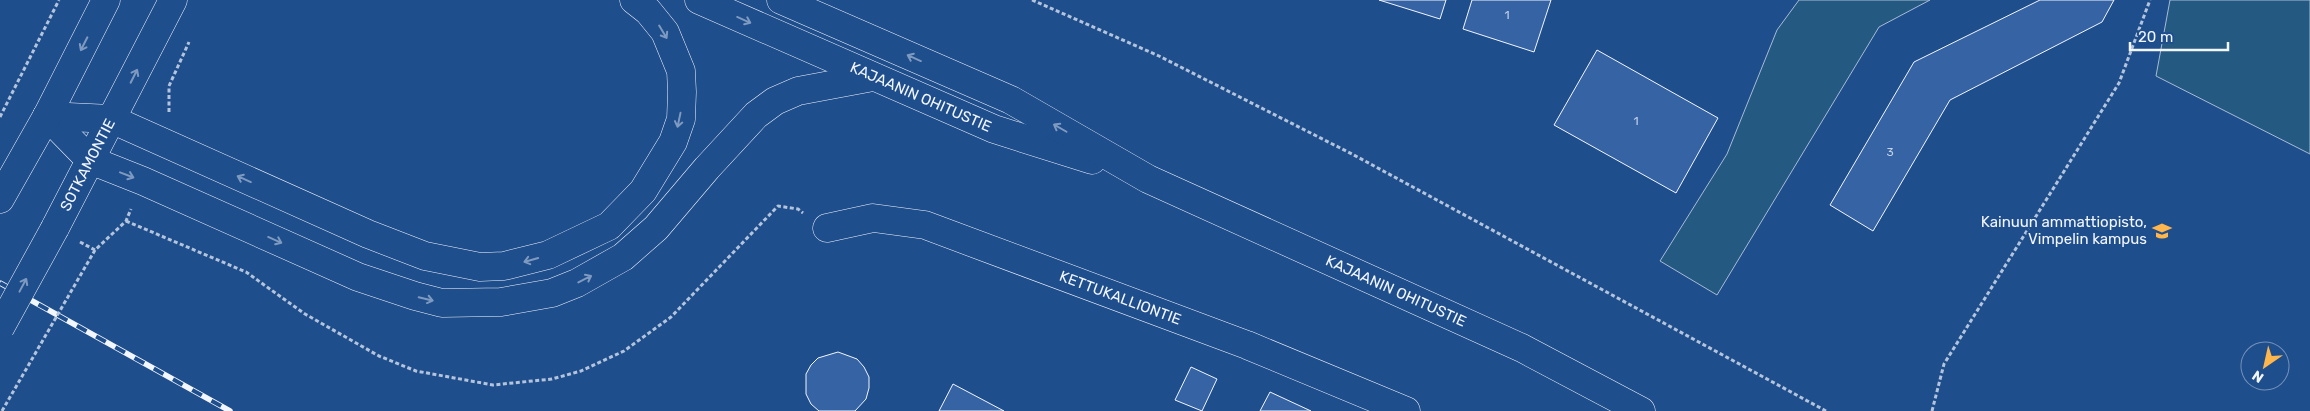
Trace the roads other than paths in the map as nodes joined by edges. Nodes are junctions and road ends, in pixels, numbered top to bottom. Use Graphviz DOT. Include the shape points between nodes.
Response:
graph roads {
  1 [pos="106,0"];
  2 [pos="173,0"];
  3 [pos="634,0"];
  4 [pos="700,0"];
  5 [pos="781,0"];
  6 [pos="816,0"];
  7 [pos="860,35"];
  8 [pos="873,77"];
  9 [pos="47,116"];
  10 [pos="111,119"];
  11 [pos="90,160"];
  12 [pos="1148,178"];
  13 [pos="0,199"];
  14 [pos="827,228"];
  15 [pos="0,328"];
  16 [pos="1406,411"];
  17 [pos="1641,411"];
  1 -- 9 [label="main road, one-way"];
  10 -- 2 [label="main road, SOTKAMONTIE, one-way"];
  3 -- 10 [label="main road, one-way" via="665,32 681,71 681,119 673,142 643,191 609,226 567,247 528,261 480,267 425,256 359,231"];
  4 -- 8 [label="main road, KAJAANIN OHITUSTIE, one-way"];
  5 -- 7 [label="main road, KAJAANIN OHITUSTIE"];
  6 -- 7 [label="main road"];
  12 -- 7 [label="main road, KAJAANIN OHITUSTIE, one-way" via="1010,100"];
  11 -- 8 [label="main road, one-way" via="366,280 442,303 501,302 552,293 623,257 656,228 756,115 775,101 798,91"];
  8 -- 12 [label="main road, KAJAANIN OHITUSTIE" via="994,129"];
  9 -- 10 [label="main road"];
  9 -- 11 [label="main road"];
  9 -- 13 [label="main road"];
  10 -- 11 [label="main road, SOTKAMONTIE"];
  15 -- 11 [label="main road, SOTKAMONTIE, one-way, bridge"];
  12 -- 17 [label="main road, KAJAANIN OHITUSTIE" via="1522,348"];
  14 -- 16 [label="main road, KETTUKALLIONTIE" via="873,218 926,225 1247,345"];
}
